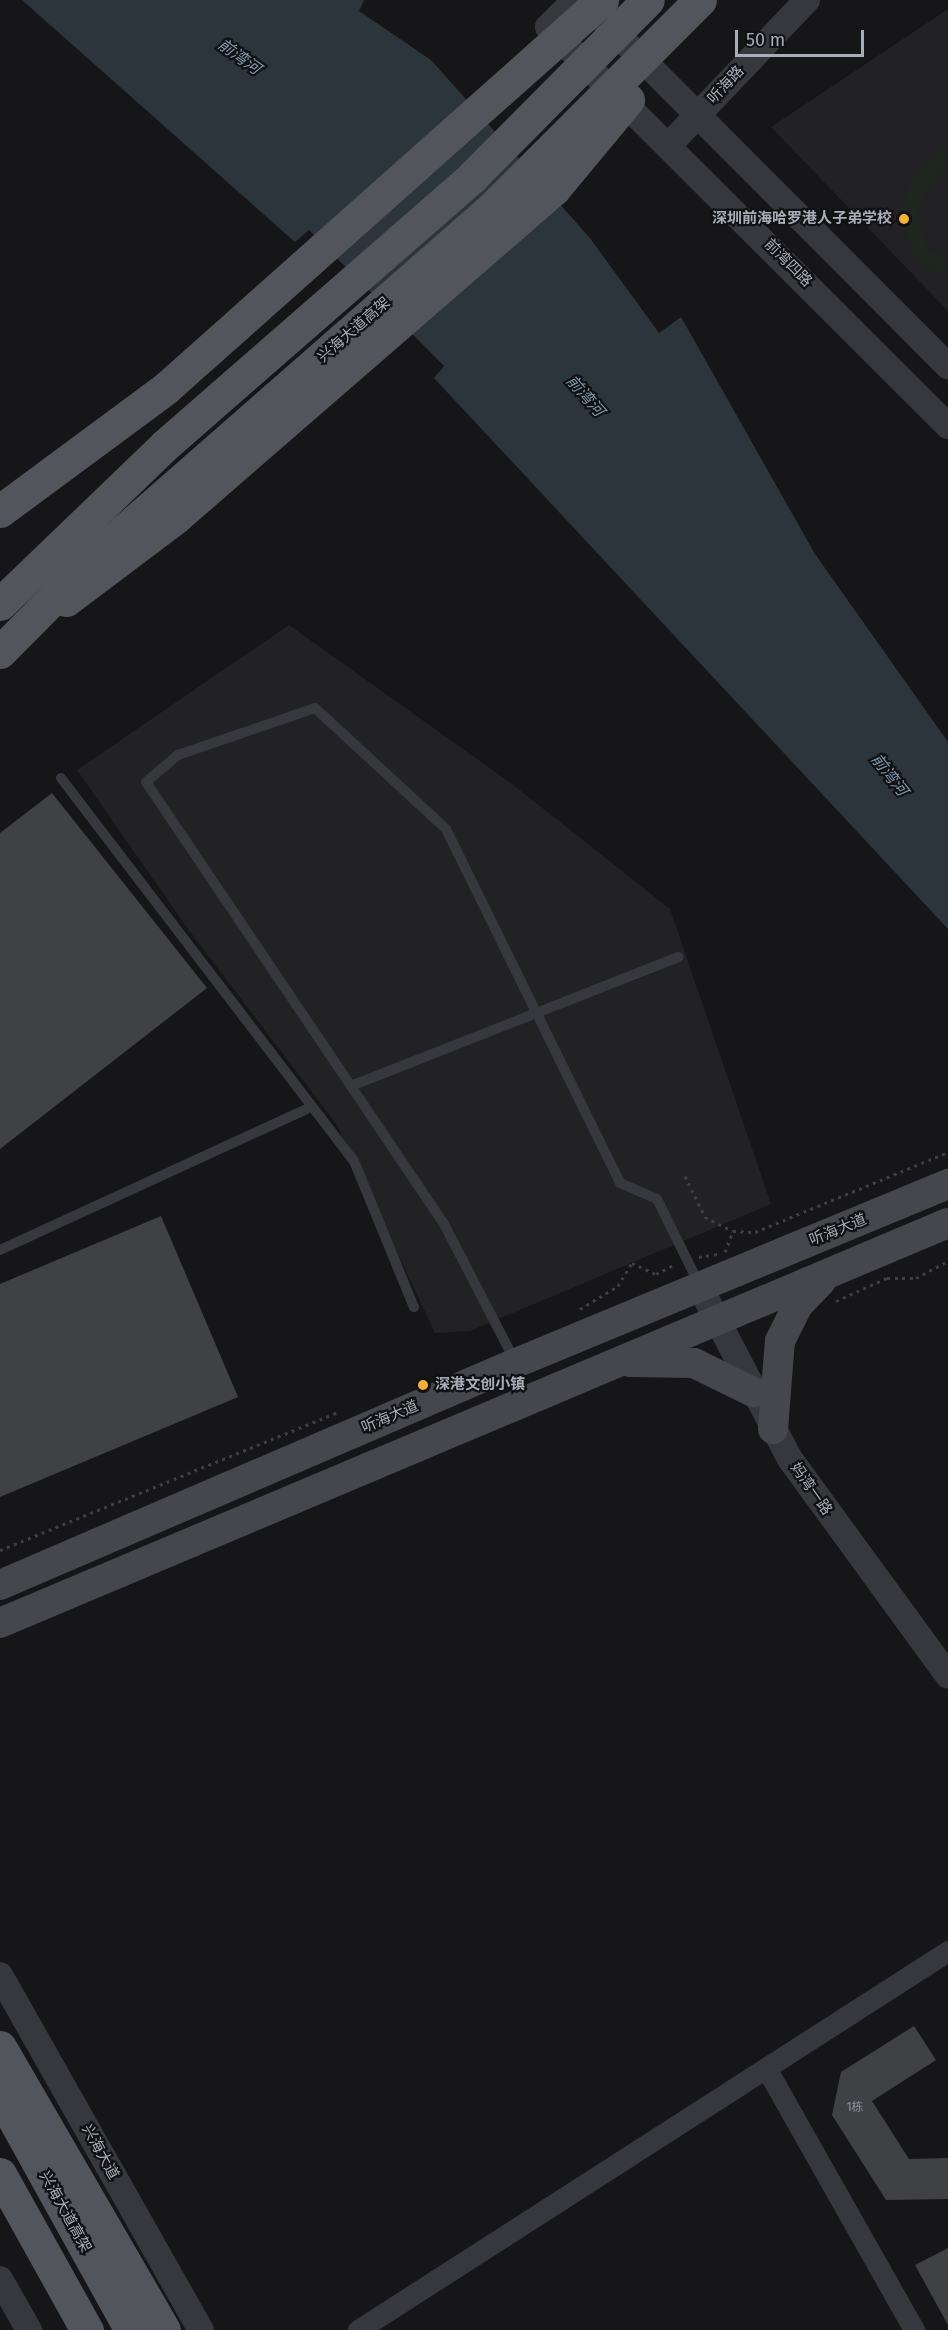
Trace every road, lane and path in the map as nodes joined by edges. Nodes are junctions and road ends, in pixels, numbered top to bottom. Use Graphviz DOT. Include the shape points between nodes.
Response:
graph roads {
  1 [pos="576,0"];
  2 [pos="582,0"];
  3 [pos="602,0"];
  4 [pos="648,0"];
  5 [pos="702,0"];
  6 [pos="807,0"];
  7 [pos="699,114"];
  8 [pos="670,144"];
  9 [pos="948,366"];
  10 [pos="948,426"];
  11 [pos="0,511"];
  12 [pos="0,604"];
  13 [pos="0,651"];
  14 [pos="61,778"];
  15 [pos="678,957"];
  16 [pos="536,1012"];
  17 [pos="351,1086"];
  18 [pos="311,1107"];
  19 [pos="948,1152"];
  20 [pos="685,1176"];
  21 [pos="948,1185"];
  22 [pos="948,1223"];
  23 [pos="733,1231"];
  24 [pos="0,1250"];
  25 [pos="723,1256"];
  26 [pos="948,1261"];
  27 [pos="656,1274"];
  28 [pos="828,1274"];
  29 [pos="700,1287"];
  30 [pos="829,1304"];
  31 [pos="414,1307"];
  32 [pos="570,1314"];
  33 [pos="716,1320"];
  34 [pos="516,1363"];
  35 [pos="612,1363"];
  36 [pos="753,1392"];
  37 [pos="352,1407"];
  38 [pos="772,1429"];
  39 [pos="0,1550"];
  40 [pos="0,1585"];
  41 [pos="0,1623"];
  42 [pos="948,1676"];
  43 [pos="948,1951"];
  44 [pos="0,1975"];
  45 [pos="0,2047"];
  46 [pos="766,2068"];
  47 [pos="0,2094"];
  48 [pos="0,2174"];
  49 [pos="0,2279"];
  50 [pos="29,2330"];
  51 [pos="87,2330"];
  52 [pos="131,2330"];
  53 [pos="165,2330"];
  54 [pos="201,2330"];
  55 [pos="358,2330"];
  56 [pos="914,2330"];
  1 -- 8 [label="street, 前湾四路" via="548,27"];
  2 -- 7 [label="street"];
  3 -- 11 [label="main road, bridge" via="174,380"];
  4 -- 12 [label="main road, bridge" via="489,161 164,446"];
  5 -- 13 [label="main road, 兴海大道高架, bridge" via="492,208 96,555"];
  5 -- 13 [label="main road, bridge" via="554,189 176,517"];
  6 -- 7 [label="street, 听海路"];
  7 -- 8 [label="street, 听海路"];
  7 -- 9 [label="street"];
  8 -- 10 [label="street, 前湾四路"];
  14 -- 18 [label="lane"];
  15 -- 16 [label="lane"];
  16 -- 17 [label="lane"];
  16 -- 17 [label="lane" via="446,829 315,708 178,755 146,782"];
  16 -- 29 [label="lane" via="620,1182 657,1199"];
  17 -- 34 [label="lane" via="444,1224"];
  18 -- 24 [label="lane"];
  18 -- 31 [label="lane" via="354,1161"];
  19 -- 23 [label="path" via="770,1227"];
  20 -- 23 [label="path" via="705,1217"];
  21 -- 29 [label="main road, 听海大道"];
  22 -- 28 [label="main road"];
  23 -- 25 [label="path"];
  26 -- 30 [label="path" via="916,1278 887,1278"];
  27 -- 32 [label="path" via="632,1263 608,1294"];
  28 -- 33 [label="main road"];
  28 -- 38 [label="main road" via="798,1305 780,1341"];
  29 -- 33 [label="street, 妈湾一路"];
  29 -- 34 [label="main road, 听海大道"];
  33 -- 35 [label="main road"];
  33 -- 36 [label="street, 妈湾一路"];
  34 -- 40 [label="main road, 听海大道"];
  35 -- 36 [label="main road" via="694,1363"];
  35 -- 41 [label="main road"];
  36 -- 38 [label="street, 妈湾一路"];
  37 -- 39 [label="path"];
  38 -- 42 [label="street, 妈湾一路" via="807,1485"];
  43 -- 46 [label="street"];
  44 -- 54 [label="street, 兴海大道"];
  45 -- 53 [label="main road"];
  46 -- 55 [label="street"];
  46 -- 56 [label="street"];
  47 -- 52 [label="main road, 兴海大道高架"];
  48 -- 51 [label="main road"];
  49 -- 50 [label="street"];
}
